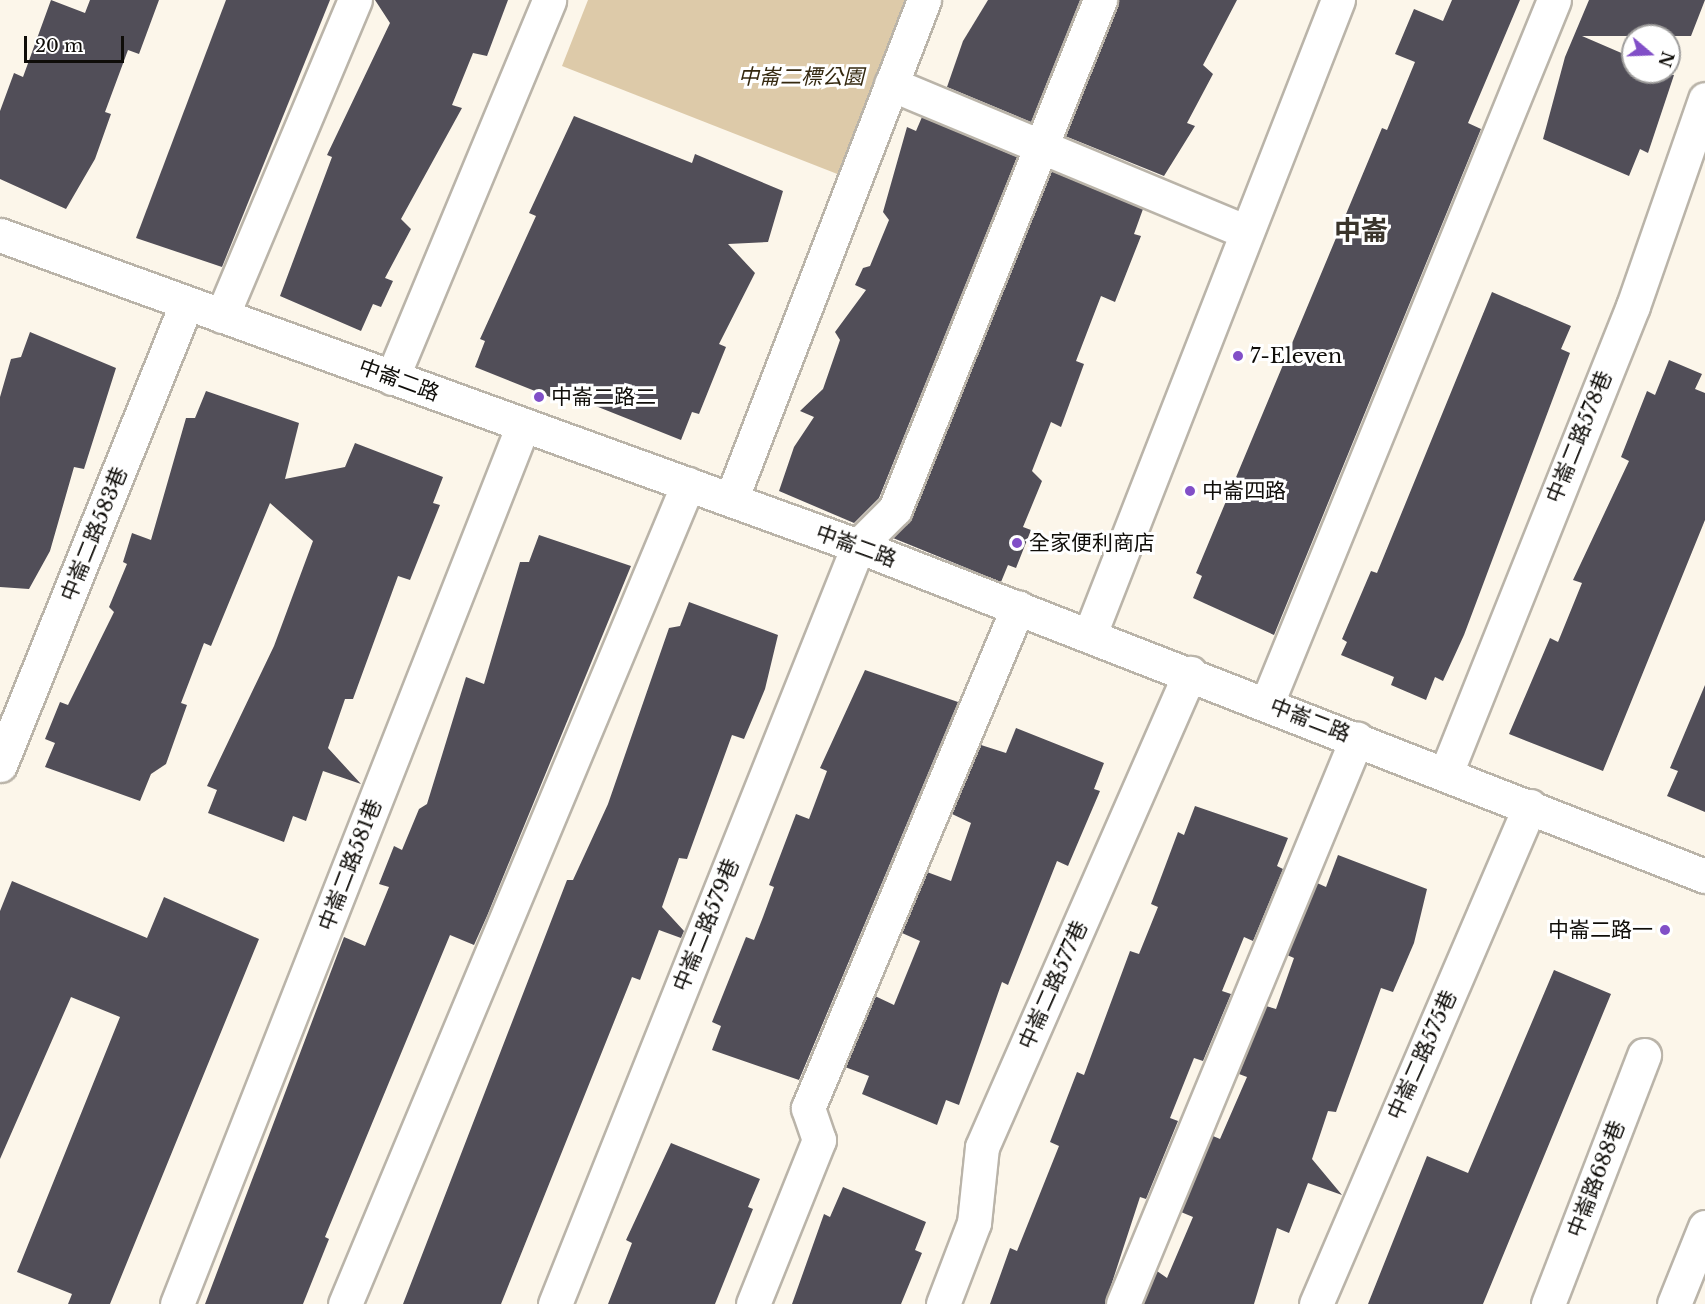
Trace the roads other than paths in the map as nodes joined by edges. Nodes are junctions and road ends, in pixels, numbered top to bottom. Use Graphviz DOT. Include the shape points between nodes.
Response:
graph roads {
  1 [pos="355,0"];
  2 [pos="549,0"];
  3 [pos="924,0"];
  4 [pos="1100,0"];
  5 [pos="1338,0"];
  6 [pos="1554,0"];
  7 [pos="891,84"];
  8 [pos="1705,99"];
  9 [pos="1044,145"];
  10 [pos="1245,231"];
  11 [pos="0,235"];
  12 [pos="187,303"];
  13 [pos="222,316"];
  14 [pos="392,378"];
  15 [pos="524,425"];
  16 [pos="688,484"];
  17 [pos="731,500"];
  18 [pos="858,546"];
  19 [pos="1018,608"];
  20 [pos="1090,634"];
  21 [pos="1190,673"];
  22 [pos="1267,702"];
  23 [pos="1357,738"];
  24 [pos="0,765"];
  25 [pos="1446,773"];
  26 [pos="1530,806"];
  27 [pos="1705,876"];
  28 [pos="1644,1055"];
  29 [pos="1705,1227"];
  30 [pos="177,1304"];
  31 [pos="345,1304"];
  32 [pos="555,1304"];
  33 [pos="753,1304"];
  34 [pos="943,1304"];
  35 [pos="1123,1304"];
  36 [pos="1316,1304"];
  37 [pos="1548,1304"];
  38 [pos="1674,1304"];
  1 -- 13 [label="street"];
  2 -- 14 [label="street"];
  3 -- 7 [label="street"];
  4 -- 9 [label="street"];
  5 -- 10 [label="street"];
  6 -- 22 [label="street"];
  7 -- 9 [label="street"];
  7 -- 17 [label="street"];
  8 -- 25 [label="street, 中崙二路578巷" via="1633,306"];
  9 -- 10 [label="street"];
  9 -- 18 [label="street" via="895,509"];
  10 -- 20 [label="street"];
  11 -- 12 [label="street, 中崙二路"];
  12 -- 13 [label="street, 中崙二路"];
  12 -- 24 [label="street, 中崙二路583巷"];
  13 -- 14 [label="street, 中崙二路"];
  14 -- 15 [label="street, 中崙二路"];
  15 -- 16 [label="street, 中崙二路"];
  15 -- 30 [label="street, 中崙二路581巷"];
  16 -- 17 [label="street, 中崙二路"];
  16 -- 31 [label="street"];
  17 -- 18 [label="street, 中崙二路"];
  18 -- 19 [label="street, 中崙二路"];
  18 -- 32 [label="street, 中崙二路579巷"];
  19 -- 20 [label="street, 中崙二路"];
  19 -- 33 [label="street" via="808,1108 819,1140"];
  20 -- 21 [label="street, 中崙二路"];
  21 -- 22 [label="street, 中崙二路"];
  21 -- 34 [label="street, 中崙二路577巷" via="981,1147 974,1223"];
  22 -- 23 [label="street, 中崙二路"];
  23 -- 25 [label="street, 中崙二路"];
  23 -- 35 [label="street"];
  25 -- 26 [label="street, 中崙二路"];
  26 -- 27 [label="street, 中崙二路"];
  26 -- 36 [label="street, 中崙二路575巷"];
  28 -- 37 [label="street, 中崙路688巷"];
  29 -- 38 [label="street"];
}
